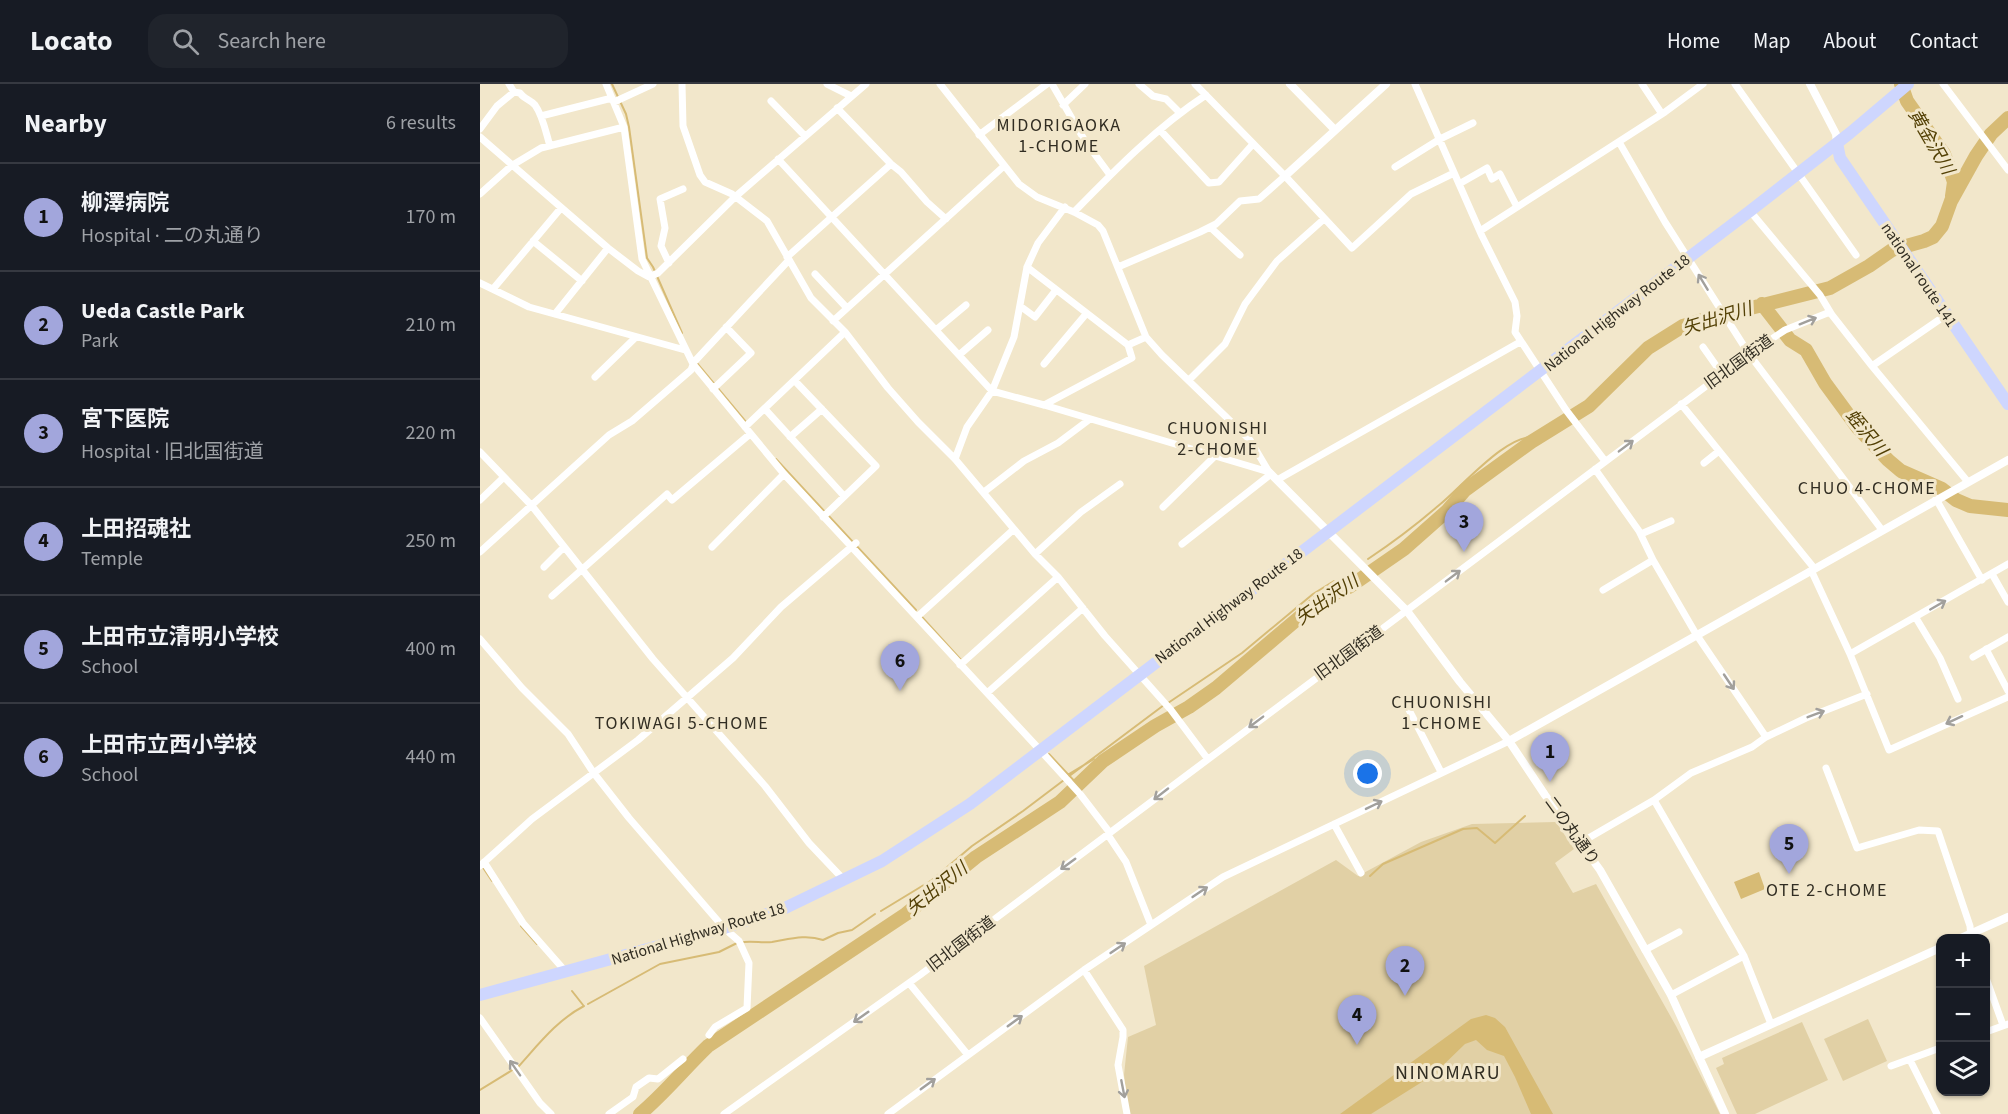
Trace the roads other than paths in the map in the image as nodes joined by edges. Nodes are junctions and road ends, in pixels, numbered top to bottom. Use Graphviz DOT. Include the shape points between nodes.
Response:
graph roads {
  1 [pos="510,84"];
  2 [pos="606,84"];
  3 [pos="653,84"];
  4 [pos="682,84"];
  5 [pos="827,84"];
  6 [pos="866,84"];
  7 [pos="940,84"];
  8 [pos="1047,84"];
  9 [pos="1052,84"];
  10 [pos="1085,84"];
  11 [pos="1139,84"];
  12 [pos="1195,84"];
  13 [pos="1290,84"];
  14 [pos="1386,84"];
  15 [pos="1415,84"];
  16 [pos="1642,84"];
  17 [pos="1703,84"];
  18 [pos="1735,84"];
  19 [pos="1809,84"];
  20 [pos="1943,84"];
  21 [pos="1904,87"];
  22 [pos="514,92"];
  23 [pos="1206,95"];
  24 [pos="851,96"];
  25 [pos="616,100"];
  26 [pos="771,101"];
  27 [pos="1063,105"];
  28 [pos="837,108"];
  29 [pos="1179,112"];
  30 [pos="1662,114"];
  31 [pos="541,116"];
  32 [pos="1473,123"];
  33 [pos="480,129"];
  34 [pos="1160,130"];
  35 [pos="1335,130"];
  36 [pos="627,131"];
  37 [pos="979,135"];
  38 [pos="805,136"];
  39 [pos="480,137"];
  40 [pos="1440,139"];
  41 [pos="1619,142"];
  42 [pos="1837,143"];
  43 [pos="1253,144"];
  44 [pos="550,146"];
  45 [pos="778,159"];
  46 [pos="891,164"];
  47 [pos="511,166"];
  48 [pos="1004,166"];
  49 [pos="1395,166"];
  50 [pos="2008,170"];
  51 [pos="1454,173"];
  52 [pos="1798,174"];
  53 [pos="1110,175"];
  54 [pos="1285,176"];
  55 [pos="1459,184"];
  56 [pos="683,189"];
  57 [pos="480,194"];
  58 [pos="735,196"];
  59 [pos="1065,207"];
  60 [pos="1517,207"];
  61 [pos="561,208"];
  62 [pos="1750,211"];
  63 [pos="1074,212"];
  64 [pos="831,217"];
  65 [pos="946,219"];
  66 [pos="1324,219"];
  67 [pos="1210,227"];
  68 [pos="1480,231"];
  69 [pos="533,241"];
  70 [pos="608,248"];
  71 [pos="1240,255"];
  72 [pos="1856,255"];
  73 [pos="1688,257"];
  74 [pos="788,259"];
  75 [pos="669,263"];
  76 [pos="1026,267"];
  77 [pos="1118,267"];
  78 [pos="815,274"];
  79 [pos="884,275"];
  80 [pos="649,277"];
  81 [pos="582,281"];
  82 [pos="480,283"];
  83 [pos="493,289"];
  84 [pos="1056,290"];
  85 [pos="966,305"];
  86 [pos="1020,306"];
  87 [pos="847,308"];
  88 [pos="1830,312"];
  89 [pos="555,314"];
  90 [pos="1086,314"];
  91 [pos="1946,315"];
  92 [pos="833,321"];
  93 [pos="726,327"];
  94 [pos="936,330"];
  95 [pos="988,330"];
  96 [pos="845,332"];
  97 [pos="636,337"];
  98 [pos="1146,337"];
  99 [pos="1520,342"];
  100 [pos="1128,345"];
  101 [pos="1703,347"];
  102 [pos="685,350"];
  103 [pos="1749,354"];
  104 [pos="959,355"];
  105 [pos="693,364"];
  106 [pos="1044,364"];
  107 [pos="1872,366"];
  108 [pos="1540,371"];
  109 [pos="1722,374"];
  110 [pos="595,377"];
  111 [pos="1189,380"];
  112 [pos="795,381"];
  113 [pos="713,389"];
  114 [pos="992,391"];
  115 [pos="1681,404"];
  116 [pos="2008,404"];
  117 [pos="1044,405"];
  118 [pos="765,409"];
  119 [pos="822,409"];
  120 [pos="1090,419"];
  121 [pos="745,427"];
  122 [pos="750,434"];
  123 [pos="790,437"];
  124 [pos="1719,451"];
  125 [pos="480,452"];
  126 [pos="1214,457"];
  127 [pos="955,459"];
  128 [pos="2008,460"];
  129 [pos="1605,461"];
  130 [pos="1704,463"];
  131 [pos="1595,469"];
  132 [pos="784,474"];
  133 [pos="1272,475"];
  134 [pos="504,477"];
  135 [pos="1968,482"];
  136 [pos="1120,484"];
  137 [pos="984,492"];
  138 [pos="844,496"];
  139 [pos="1943,496"];
  140 [pos="480,500"];
  141 [pos="531,506"];
  142 [pos="1163,507"];
  143 [pos="824,517"];
  144 [pos="1671,521"];
  145 [pos="1014,529"];
  146 [pos="1882,530"];
  147 [pos="1329,531"];
  148 [pos="1641,534"];
  149 [pos="1182,544"];
  150 [pos="854,545"];
  151 [pos="564,547"];
  152 [pos="712,548"];
  153 [pos="480,552"];
  154 [pos="1035,554"];
  155 [pos="1653,560"];
  156 [pos="2008,564"];
  157 [pos="543,567"];
  158 [pos="581,569"];
  159 [pos="1813,569"];
  160 [pos="1992,574"];
  161 [pos="1058,577"];
  162 [pos="1982,580"];
  163 [pos="1603,590"];
  164 [pos="552,596"];
  165 [pos="2008,602"];
  166 [pos="1083,608"];
  167 [pos="1407,611"];
  168 [pos="917,617"];
  169 [pos="1916,618"];
  170 [pos="1696,634"];
  171 [pos="2008,638"];
  172 [pos="480,639"];
  173 [pos="1986,649"];
  174 [pos="1850,654"];
  175 [pos="1973,657"];
  176 [pos="960,665"];
  177 [pos="1140,674"];
  178 [pos="2008,691"];
  179 [pos="987,693"];
  180 [pos="1867,694"];
  181 [pos="686,697"];
  182 [pos="2008,697"];
  183 [pos="1958,699"];
  184 [pos="1407,706"];
  185 [pos="1766,737"];
  186 [pos="1509,741"];
  187 [pos="1040,750"];
  188 [pos="1207,758"];
  189 [pos="1826,768"];
  190 [pos="593,772"];
  191 [pos="1441,772"];
  192 [pos="1654,800"];
  193 [pos="1334,824"];
  194 [pos="1109,834"];
  195 [pos="1580,843"];
  196 [pos="482,864"];
  197 [pos="1362,873"];
  198 [pos="844,881"];
  199 [pos="2008,917"];
  200 [pos="1151,925"];
  201 [pos="724,928"];
  202 [pos="1679,932"];
  203 [pos="1968,934"];
  204 [pos="1973,934"];
  205 [pos="1645,950"];
  206 [pos="1936,950"];
  207 [pos="1744,956"];
  208 [pos="1084,970"];
  209 [pos="566,972"];
  210 [pos="909,983"];
  211 [pos="1990,987"];
  212 [pos="480,995"];
  213 [pos="1671,995"];
  214 [pos="480,1018"];
  215 [pos="1771,1024"];
  216 [pos="2006,1024"];
  217 [pos="1990,1030"];
  218 [pos="709,1035"];
  219 [pos="1936,1050"];
  220 [pos="968,1056"];
  221 [pos="1699,1057"];
  222 [pos="683,1059"];
  223 [pos="1910,1060"];
  224 [pos="1891,1066"];
  225 [pos="551,1114"];
  226 [pos="609,1114"];
  227 [pos="724,1114"];
  228 [pos="889,1114"];
  229 [pos="1127,1114"];
  230 [pos="1725,1114"];
  231 [pos="1937,1114"];
  1 -- 22 [label="street"];
  2 -- 25 [label="street"];
  3 -- 25 [label="street"];
  4 -- 58 [label="street" via="683,126 700,175 705,182"];
  5 -- 24 [label="street"];
  6 -- 24 [label="street"];
  7 -- 37 [label="street"];
  8 -- 37 [label="street"];
  9 -- 27 [label="street"];
  10 -- 27 [label="street"];
  11 -- 29 [label="street" via="1153,96 1166,99"];
  12 -- 23 [label="street"];
  13 -- 35 [label="street"];
  14 -- 35 [label="street"];
  15 -- 40 [label="street"];
  16 -- 30 [label="street"];
  17 -- 30 [label="street"];
  18 -- 52 [label="street"];
  19 -- 42 [label="street"];
  20 -- 50 [label="street"];
  21 -- 42 [label="highway, National Highway Route 18"];
  22 -- 31 [label="street" via="534,103"];
  22 -- 33 [label="street" via="497,106"];
  23 -- 29 [label="street"];
  23 -- 43 [label="street"];
  24 -- 28 [label="street"];
  25 -- 31 [label="street"];
  25 -- 36 [label="street"];
  26 -- 38 [label="street"];
  27 -- 53 [label="street"];
  28 -- 38 [label="street"];
  28 -- 46 [label="street"];
  29 -- 34 [label="street"];
  30 -- 41 [label="street"];
  31 -- 44 [label="street"];
  32 -- 40 [label="street"];
  34 -- 43 [label="street" via="1209,183 1220,182"];
  34 -- 53 [label="street"];
  35 -- 54 [label="street"];
  36 -- 44 [label="street"];
  36 -- 80 [label="street" via="642,259"];
  37 -- 48 [label="street"];
  38 -- 45 [label="street"];
  39 -- 47 [label="street"];
  40 -- 49 [label="street"];
  40 -- 51 [label="street"];
  41 -- 60 [label="street"];
  41 -- 73 [label="street"];
  42 -- 52 [label="highway, National Highway Route 18"];
  42 -- 91 [label="highway, national route 141" via="1840,158"];
  43 -- 54 [label="street"];
  44 -- 47 [label="street"];
  45 -- 58 [label="street"];
  45 -- 64 [label="street"];
  46 -- 64 [label="street"];
  46 -- 65 [label="street"];
  47 -- 57 [label="street"];
  47 -- 61 [label="street"];
  48 -- 59 [label="street" via="1037,197"];
  48 -- 65 [label="street"];
  51 -- 55 [label="street"];
  51 -- 66 [label="street" via="1411,194 1352,248"];
  52 -- 62 [label="highway, National Highway Route 18"];
  52 -- 72 [label="street"];
  53 -- 63 [label="street"];
  54 -- 66 [label="street"];
  54 -- 67 [label="street" via="1259,199 1240,201"];
  55 -- 60 [label="street" via="1487,168 1491,179 1500,174"];
  55 -- 68 [label="street"];
  56 -- 75 [label="street" via="660,199 665,228 662,246"];
  58 -- 74 [label="street" via="767,221"];
  58 -- 75 [label="street"];
  59 -- 63 [label="street"];
  59 -- 76 [label="street" via="1038,243"];
  60 -- 68 [label="street"];
  61 -- 69 [label="street"];
  61 -- 70 [label="street"];
  62 -- 73 [label="highway, National Highway Route 18"];
  62 -- 88 [label="street"];
  63 -- 77 [label="street" via="1103,231"];
  64 -- 74 [label="street"];
  64 -- 79 [label="street"];
  65 -- 79 [label="street"];
  66 -- 111 [label="street" via="1277,261 1245,304 1225,344"];
  67 -- 71 [label="street"];
  67 -- 77 [label="street"];
  68 -- 99 [label="street" via="1515,302 1515,332"];
  69 -- 81 [label="street"];
  69 -- 83 [label="street"];
  70 -- 80 [label="street"];
  70 -- 81 [label="street"];
  103 -- 73 [label="street, one-way"];
  73 -- 108 [label="highway, National Highway Route 18"];
  74 -- 92 [label="street" via="811,298"];
  74 -- 93 [label="street"];
  75 -- 80 [label="street"];
  76 -- 84 [label="street"];
  76 -- 86 [label="street"];
  77 -- 98 [label="street"];
  78 -- 87 [label="street"];
  79 -- 87 [label="street"];
  79 -- 94 [label="street"];
  80 -- 102 [label="street"];
  81 -- 89 [label="street"];
  82 -- 83 [label="street"];
  83 -- 89 [label="street" via="529,307"];
  84 -- 86 [label="street" via="1035,317"];
  84 -- 90 [label="street"];
  85 -- 94 [label="street"];
  86 -- 114 [label="street" via="1014,337"];
  87 -- 92 [label="street"];
  103 -- 88 [label="street, 旧北国街道, one-way" via="1783,331"];
  88 -- 107 [label="street"];
  89 -- 97 [label="street"];
  90 -- 100 [label="street"];
  90 -- 106 [label="street"];
  91 -- 107 [label="street"];
  91 -- 116 [label="highway, national route 141"];
  92 -- 96 [label="street"];
  93 -- 105 [label="street"];
  93 -- 113 [label="street" via="751,353"];
  94 -- 104 [label="street"];
  95 -- 104 [label="street"];
  96 -- 112 [label="street"];
  96 -- 127 [label="street" via="910,414"];
  97 -- 102 [label="street"];
  97 -- 110 [label="street"];
  98 -- 100 [label="street"];
  98 -- 111 [label="street"];
  99 -- 108 [label="street"];
  99 -- 133 [label="street"];
  100 -- 117 [label="street" via="1132,358"];
  101 -- 109 [label="street"];
  102 -- 105 [label="street"];
  103 -- 109 [label="street, 旧北国街道"];
  103 -- 146 [label="street"];
  104 -- 114 [label="street"];
  105 -- 113 [label="street"];
  105 -- 141 [label="street" via="691,370 632,421 609,435"];
  107 -- 135 [label="street"];
  108 -- 129 [label="street"];
  108 -- 147 [label="highway, National Highway Route 18"];
  109 -- 115 [label="street, 旧北国街道"];
  111 -- 133 [label="street" via="1250,440"];
  112 -- 118 [label="street"];
  112 -- 119 [label="street"];
  113 -- 121 [label="street"];
  114 -- 117 [label="street"];
  114 -- 127 [label="street" via="967,427"];
  115 -- 124 [label="street"];
  129 -- 115 [label="street, 旧北国街道, one-way"];
  117 -- 120 [label="street"];
  118 -- 121 [label="street"];
  118 -- 123 [label="street"];
  119 -- 123 [label="street"];
  119 -- 138 [label="street" via="876,466"];
  120 -- 126 [label="street"];
  120 -- 137 [label="street" via="1058,443 1024,460"];
  121 -- 122 [label="street"];
  122 -- 132 [label="street"];
  122 -- 158 [label="street" via="672,500 667,494"];
  123 -- 138 [label="street"];
  124 -- 130 [label="street"];
  124 -- 159 [label="street"];
  125 -- 134 [label="street"];
  126 -- 133 [label="street"];
  126 -- 142 [label="street"];
  127 -- 137 [label="street"];
  128 -- 135 [label="street"];
  129 -- 131 [label="street, 旧北国街道"];
  131 -- 148 [label="street"];
  167 -- 131 [label="street, 旧北国街道, one-way"];
  132 -- 143 [label="street"];
  132 -- 152 [label="street"];
  133 -- 147 [label="street"];
  133 -- 149 [label="street"];
  134 -- 140 [label="street"];
  134 -- 141 [label="street"];
  135 -- 139 [label="street"];
  136 -- 154 [label="street"];
  137 -- 145 [label="street"];
  138 -- 143 [label="street"];
  139 -- 146 [label="street"];
  139 -- 162 [label="street"];
  141 -- 151 [label="street"];
  141 -- 153 [label="street"];
  143 -- 150 [label="street"];
  144 -- 148 [label="street"];
  145 -- 154 [label="street"];
  145 -- 168 [label="street"];
  146 -- 159 [label="street"];
  147 -- 167 [label="street, 二の丸通り"];
  147 -- 177 [label="highway, National Highway Route 18"];
  148 -- 155 [label="street"];
  150 -- 168 [label="street"];
  150 -- 181 [label="street" via="781,607 733,658"];
  151 -- 157 [label="street"];
  151 -- 158 [label="street"];
  154 -- 161 [label="street"];
  155 -- 163 [label="street"];
  155 -- 170 [label="street"];
  156 -- 160 [label="street"];
  158 -- 164 [label="street"];
  158 -- 181 [label="street"];
  159 -- 170 [label="street"];
  159 -- 174 [label="street"];
  160 -- 162 [label="street"];
  160 -- 165 [label="street"];
  161 -- 166 [label="street"];
  161 -- 176 [label="street"];
  169 -- 162 [label="street, one-way"];
  166 -- 177 [label="street"];
  166 -- 179 [label="street"];
  167 -- 186 [label="street, 二の丸通り"];
  167 -- 188 [label="street, 旧北国街道, one-way"];
  168 -- 176 [label="street"];
  169 -- 174 [label="street"];
  169 -- 183 [label="street"];
  170 -- 185 [label="street, one-way"];
  170 -- 186 [label="street"];
  171 -- 173 [label="street"];
  172 -- 190 [label="street" via="568,734"];
  173 -- 175 [label="street"];
  173 -- 178 [label="street"];
  174 -- 180 [label="street"];
  176 -- 179 [label="street"];
  177 -- 187 [label="highway, National Highway Route 18"];
  177 -- 188 [label="street"];
  179 -- 187 [label="street"];
  182 -- 180 [label="street, one-way" via="1889,750"];
  185 -- 180 [label="street, one-way"];
  181 -- 190 [label="street" via="638,740"];
  181 -- 198 [label="street"];
  184 -- 191 [label="street"];
  185 -- 192 [label="street" via="1691,773"];
  186 -- 191 [label="street"];
  186 -- 195 [label="street, 二の丸通り"];
  187 -- 194 [label="street"];
  187 -- 198 [label="highway, National Highway Route 18" via="948,820"];
  188 -- 194 [label="street, 旧北国街道, one-way"];
  189 -- 203 [label="street" via="1857,848 1919,830 1938,831 1970,926"];
  190 -- 196 [label="street"];
  190 -- 201 [label="street"];
  193 -- 191 [label="street, one-way"];
  192 -- 195 [label="street"];
  192 -- 207 [label="street"];
  193 -- 197 [label="street"];
  200 -- 193 [label="street, one-way" via="1223,877"];
  194 -- 200 [label="street" via="1126,862"];
  194 -- 210 [label="street, 旧北国街道, one-way"];
  195 -- 205 [label="street, 二の丸通り" via="1600,870"];
  196 -- 209 [label="street" via="523,923"];
  198 -- 201 [label="highway, National Highway Route 18" via="785,908"];
  199 -- 204 [label="street"];
  208 -- 200 [label="street, one-way"];
  201 -- 209 [label="highway, National Highway Route 18"];
  201 -- 218 [label="street" via="739,941 749,963 747,1008 715,1027"];
  202 -- 205 [label="street"];
  205 -- 213 [label="street, 二の丸通り"];
  206 -- 215 [label="street"];
  207 -- 213 [label="street"];
  207 -- 215 [label="street"];
  220 -- 208 [label="street, one-way"];
  208 -- 229 [label="street, one-way" via="1123,1030 1118,1065"];
  209 -- 212 [label="highway, National Highway Route 18"];
  210 -- 220 [label="street"];
  210 -- 227 [label="street, one-way"];
  211 -- 216 [label="street"];
  213 -- 221 [label="street, 二の丸通り"];
  225 -- 214 [label="street, one-way"];
  215 -- 221 [label="street"];
  216 -- 217 [label="street"];
  219 -- 223 [label="street"];
  228 -- 220 [label="street, one-way"];
  221 -- 230 [label="street, 二の丸通り"];
  222 -- 226 [label="street" via="658,1079 648,1078 636,1087 633,1096"];
  223 -- 224 [label="street"];
  223 -- 231 [label="street"];
}
